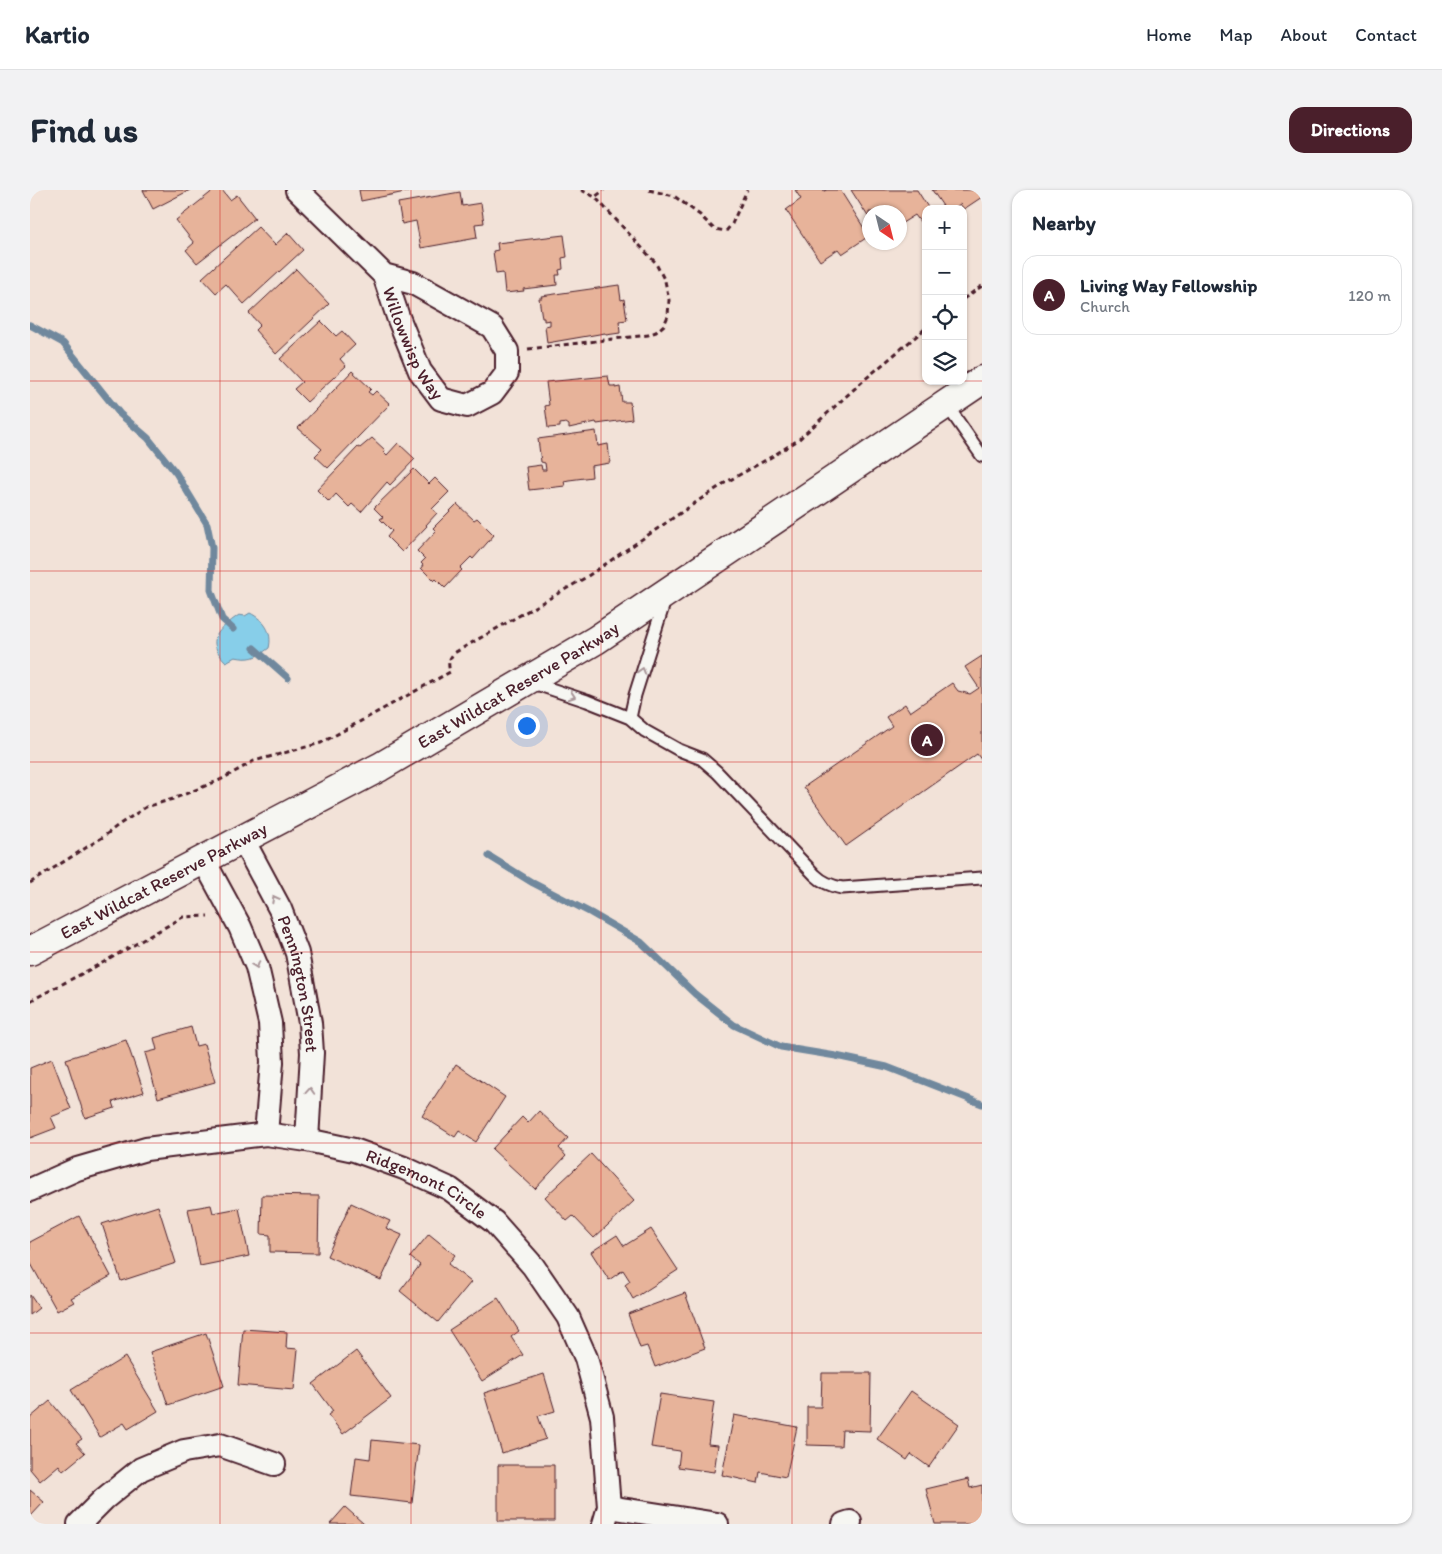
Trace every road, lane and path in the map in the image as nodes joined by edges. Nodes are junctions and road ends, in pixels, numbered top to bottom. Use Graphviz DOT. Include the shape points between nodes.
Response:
graph roads {
  1 [pos="297,190"];
  2 [pos="581,190"];
  3 [pos="604,190"];
  4 [pos="649,190"];
  5 [pos="747,190"];
  6 [pos="595,197"];
  7 [pos="384,275"];
  8 [pos="982,286"];
  9 [pos="967,296"];
  10 [pos="922,331"];
  11 [pos="507,351"];
  12 [pos="982,380"];
  13 [pos="946,404"];
  14 [pos="982,456"];
  15 [pos="668,592"];
  16 [pos="526,681"];
  17 [pos="630,718"];
  18 [pos="243,840"];
  19 [pos="202,859"];
  20 [pos="982,878"];
  21 [pos="30,883"];
  22 [pos="208,916"];
  23 [pos="30,951"];
  24 [pos="30,1001"];
  25 [pos="266,1134"];
  26 [pos="307,1140"];
  27 [pos="30,1190"];
  28 [pos="274,1464"];
  29 [pos="607,1515"];
  30 [pos="79,1524"];
  31 [pos="717,1524"];
  1 -- 7 [label="street, Willowwisp Way"];
  2 -- 6 [label="path"];
  3 -- 6 [label="path"];
  4 -- 5 [label="path" via="674,196 714,229 726,231"];
  6 -- 11 [label="path" via="655,262 665,280 669,308 664,325 648,335"];
  7 -- 11 [label="street, Willowwisp Way" via="414,283 492,327"];
  7 -- 11 [label="street, Willowwisp Way" via="420,371 441,398 467,406 492,393 507,373"];
  8 -- 9 [label="path"];
  10 -- 21 [label="path" via="798,440 723,484 577,582 454,653 448,664 450,672 321,743 254,761 220,780 146,807"];
  12 -- 13 [label="main road, East Wildcat Reserve Parkway"];
  13 -- 14 [label="lane"];
  13 -- 15 [label="main road, East Wildcat Reserve Parkway"];
  15 -- 16 [label="main road, East Wildcat Reserve Parkway"];
  17 -- 15 [label="lane, one-way"];
  16 -- 17 [label="lane, one-way"];
  16 -- 18 [label="main road, East Wildcat Reserve Parkway" via="380,767"];
  17 -- 20 [label="lane" via="645,731 702,760 717,772 823,882 831,886 842,888"];
  18 -- 19 [label="main road, East Wildcat Reserve Parkway"];
  26 -- 18 [label="street, Pennington Street, one-way" via="312,1053 297,953 280,909"];
  19 -- 23 [label="main road, East Wildcat Reserve Parkway"];
  19 -- 25 [label="street, Pennington Street, one-way" via="258,967 270,1023 272,1062"];
  22 -- 24 [label="path" via="183,917"];
  25 -- 26 [label="street, Ridgemont Circle"];
  25 -- 27 [label="street, Ridgemont Circle" via="146,1149 77,1169"];
  26 -- 29 [label="street, Ridgemont Circle" via="354,1150 450,1189 494,1222 533,1266 568,1317 586,1358 602,1417"];
  28 -- 30 [label="street" via="220,1445 184,1451 141,1469"];
  29 -- 31 [label="street"];
}
